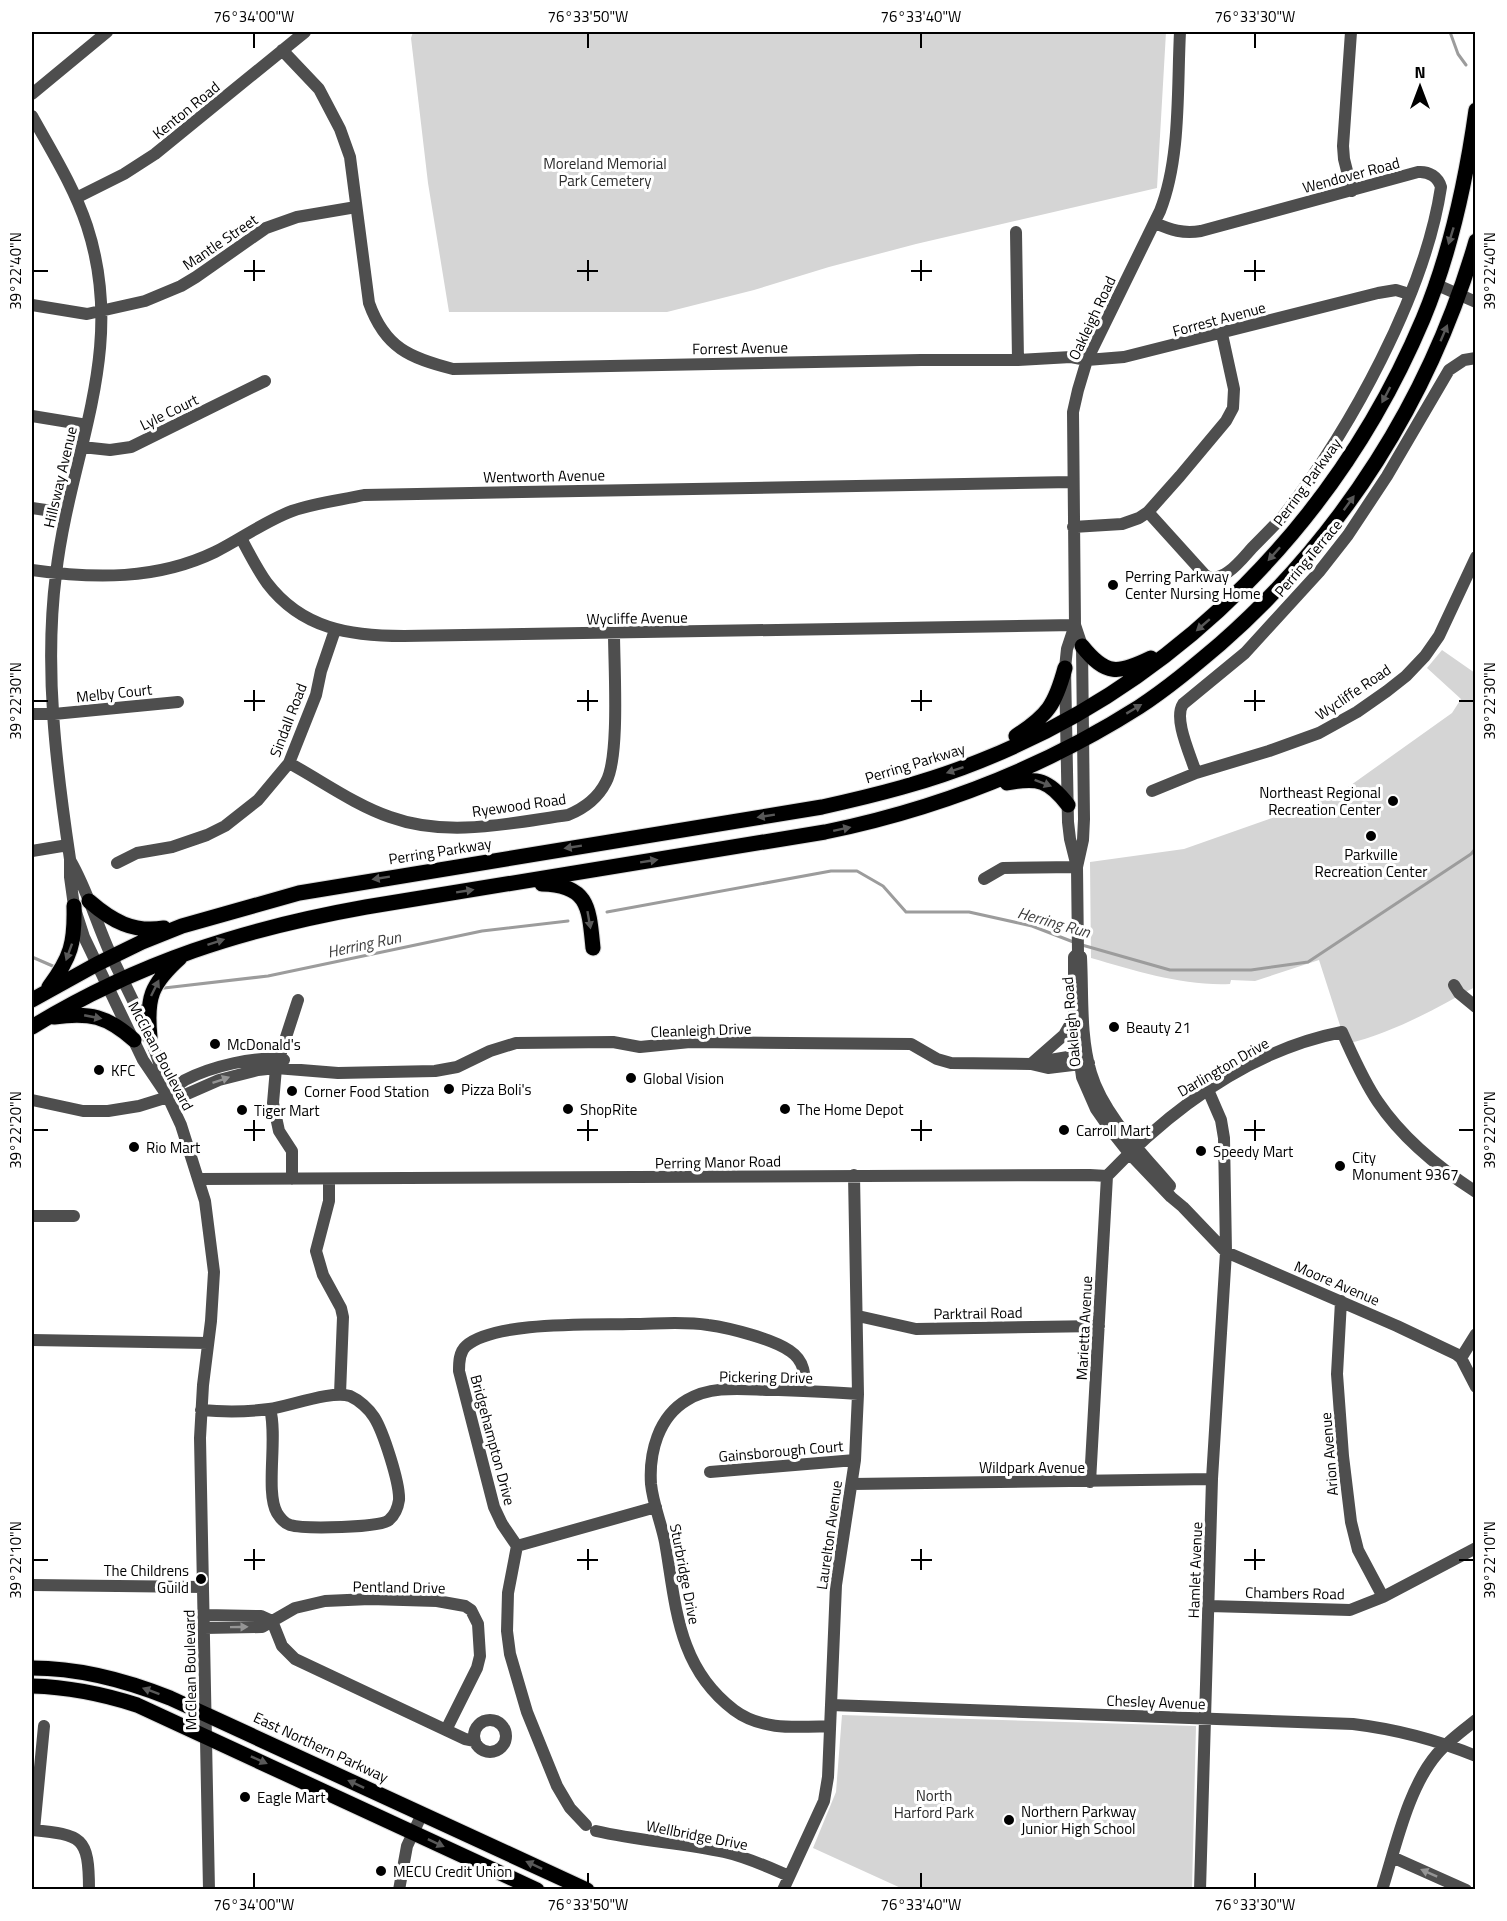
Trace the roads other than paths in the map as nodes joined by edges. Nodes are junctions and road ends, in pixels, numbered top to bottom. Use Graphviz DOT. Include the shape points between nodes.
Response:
graph roads {
  1 [pos="107,32"];
  2 [pos="305,32"];
  3 [pos="1180,32"];
  4 [pos="1351,32"];
  5 [pos="282,50"];
  6 [pos="32,94"];
  7 [pos="1476,110"];
  8 [pos="32,116"];
  9 [pos="1352,190"];
  10 [pos="76,198"];
  11 [pos="356,207"];
  12 [pos="1155,223"];
  13 [pos="1016,232"];
  14 [pos="1476,241"];
  15 [pos="1435,284"];
  16 [pos="1409,294"];
  17 [pos="1459,295"];
  18 [pos="1476,302"];
  19 [pos="32,305"];
  20 [pos="102,311"];
  21 [pos="1222,334"];
  22 [pos="1476,358"];
  23 [pos="1018,360"];
  24 [pos="1088,360"];
  25 [pos="265,381"];
  26 [pos="32,416"];
  27 [pos="87,425"];
  28 [pos="82,447"];
  29 [pos="1072,482"];
  30 [pos="32,508"];
  31 [pos="1148,512"];
  32 [pos="66,513"];
  33 [pos="1073,527"];
  34 [pos="241,538"];
  35 [pos="1476,557"];
  36 [pos="32,570"];
  37 [pos="56,573"];
  38 [pos="1075,625"];
  39 [pos="335,630"];
  40 [pos="614,633"];
  41 [pos="1181,644"];
  42 [pos="1082,646"];
  43 [pos="1065,668"];
  44 [pos="178,702"];
  45 [pos="1083,710"];
  46 [pos="32,714"];
  47 [pos="54,714"];
  48 [pos="1066,720"];
  49 [pos="1084,739"];
  50 [pos="1067,748"];
  51 [pos="980,761"];
  52 [pos="289,763"];
  53 [pos="1196,773"];
  54 [pos="1152,791"];
  55 [pos="946,800"];
  56 [pos="1068,805"];
  57 [pos="68,845"];
  58 [pos="32,851"];
  59 [pos="70,859"];
  60 [pos="117,863"];
  61 [pos="1077,867"];
  62 [pos="984,879"];
  63 [pos="509,884"];
  64 [pos="89,901"];
  65 [pos="74,906"];
  66 [pos="182,926"];
  67 [pos="593,948"];
  68 [pos="188,951"];
  69 [pos="1078,952"];
  70 [pos="111,956"];
  71 [pos="97,964"];
  72 [pos="122,978"];
  73 [pos="107,985"];
  74 [pos="1454,985"];
  75 [pos="45,992"];
  76 [pos="32,1000"];
  77 [pos="298,1000"];
  78 [pos="1476,1008"];
  79 [pos="45,1018"];
  80 [pos="1074,1018"];
  81 [pos="32,1027"];
  82 [pos="150,1036"];
  83 [pos="134,1040"];
  84 [pos="1084,1059"];
  85 [pos="278,1063"];
  86 [pos="1031,1064"];
  87 [pos="1208,1090"];
  88 [pos="168,1096"];
  89 [pos="32,1100"];
  90 [pos="1133,1150"];
  91 [pos="854,1175"];
  92 [pos="1107,1176"];
  93 [pos="199,1179"];
  94 [pos="292,1179"];
  95 [pos="329,1179"];
  96 [pos="1476,1192"];
  97 [pos="32,1216"];
  98 [pos="74,1216"];
  99 [pos="1226,1252"];
  100 [pos="1341,1301"];
  101 [pos="858,1316"];
  102 [pos="1099,1326"];
  103 [pos="1476,1334"];
  104 [pos="32,1340"];
  105 [pos="208,1343"];
  106 [pos="1461,1358"];
  107 [pos="1476,1387"];
  108 [pos="805,1391"];
  109 [pos="340,1394"];
  110 [pos="858,1394"];
  111 [pos="270,1409"];
  112 [pos="201,1410"];
  113 [pos="855,1460"];
  114 [pos="710,1472"];
  115 [pos="1212,1479"];
  116 [pos="1090,1482"];
  117 [pos="852,1484"];
  118 [pos="656,1507"];
  119 [pos="517,1546"];
  120 [pos="1476,1548"];
  121 [pos="32,1585"];
  122 [pos="202,1587"];
  123 [pos="1383,1597"];
  124 [pos="1209,1606"];
  125 [pos="272,1621"];
  126 [pos="204,1622"];
  127 [pos="32,1668"];
  128 [pos="32,1686"];
  129 [pos="831,1705"];
  130 [pos="205,1713"];
  131 [pos="1205,1718"];
  132 [pos="1476,1720"];
  133 [pos="44,1726"];
  134 [pos="830,1726"];
  135 [pos="446,1730"];
  136 [pos="206,1737"];
  137 [pos="475,1741"];
  138 [pos="1446,1745"];
  139 [pos="1476,1756"];
  140 [pos="422,1814"];
  141 [pos="33,1830"];
  142 [pos="412,1832"];
  143 [pos="1392,1857"];
  144 [pos="789,1876"];
  145 [pos="89,1890"];
  146 [pos="209,1890"];
  147 [pos="399,1890"];
  148 [pos="537,1890"];
  149 [pos="587,1890"];
  150 [pos="783,1890"];
  151 [pos="1200,1890"];
  152 [pos="1382,1890"];
  153 [pos="1466,1890"];
  1 -- 6 [label="street"];
  2 -- 5 [label="street, Kenton Road"];
  3 -- 12 [label="street, Oakleigh Road" via="1171,177"];
  4 -- 9 [label="street" via="1343,146"];
  5 -- 10 [label="street, Kenton Road" via="155,154"];
  5 -- 11 [label="street, Forrest Avenue" via="319,89 329,106 350,158"];
  7 -- 15 [label="main road, Perring Parkway, one-way" via="1463,187"];
  8 -- 10 [label="street, Hillsway Avenue"];
  9 -- 12 [label="street, Wendover Road" via="1190,233 1174,232"];
  9 -- 16 [label="street, Wendover Road" via="1418,172 1437,178 1439,201"];
  10 -- 20 [label="street, Hillsway Avenue" via="95,254"];
  11 -- 20 [label="street, Mantle Street" via="281,222 255,235 181,286 145,301"];
  11 -- 23 [label="street, Forrest Avenue" via="369,303 380,327 397,348 425,362 453,369"];
  12 -- 24 [label="street, Oakleigh Road"];
  13 -- 23 [label="street"];
  14 -- 17 [label="main road"];
  15 -- 17 [label="street"];
  15 -- 41 [label="main road, Perring Parkway, one-way" via="1388,392 1338,475 1257,574"];
  16 -- 21 [label="street, Forrest Avenue" via="1396,290 1378,292"];
  16 -- 31 [label="street" via="1383,355 1345,426 1283,516 1219,578 1209,578"];
  17 -- 18 [label="street"];
  49 -- 17 [label="main road, one-way" via="1140,706 1196,665 1305,558 1390,442 1432,360"];
  19 -- 20 [label="street, Mantle Street" via="87,314"];
  20 -- 27 [label="street, Hillsway Avenue" via="99,371"];
  21 -- 24 [label="street, Forrest Avenue" via="1138,356"];
  21 -- 31 [label="street" via="1234,390 1233,408"];
  22 -- 53 [label="street, Perring Terrace" via="1464,360 1449,370 1387,476 1319,572 1245,653 1179,709"];
  23 -- 24 [label="street, Forrest Avenue"];
  24 -- 29 [label="street, Oakleigh Road" via="1073,412"];
  25 -- 28 [label="street, Lyle Court" via="131,447"];
  26 -- 27 [label="street"];
  27 -- 28 [label="street, Hillsway Avenue"];
  28 -- 32 [label="street, Hillsway Avenue"];
  29 -- 33 [label="street, Oakleigh Road"];
  29 -- 34 [label="street, Wentworth Avenue" via="364,495 294,511"];
  30 -- 32 [label="street"];
  31 -- 33 [label="street" via="1122,524"];
  32 -- 37 [label="street, Hillsway Avenue"];
  33 -- 38 [label="street, Oakleigh Road"];
  34 -- 37 [label="street, Wentworth Avenue" via="197,560 160,570 106,576"];
  34 -- 39 [label="street, Wycliffe Avenue" via="264,578 283,600"];
  35 -- 53 [label="street, Wycliffe Road" via="1439,636 1425,656 1387,691 1319,733"];
  36 -- 37 [label="street, Wentworth Avenue"];
  37 -- 47 [label="street, Hillsway Avenue" via="50,639"];
  38 -- 40 [label="street, Wycliffe Avenue"];
  38 -- 42 [label="street, Oakleigh Road"];
  38 -- 43 [label="street, Oakleigh Road"];
  39 -- 40 [label="street, Wycliffe Avenue" via="393,636"];
  39 -- 52 [label="street, Sindall Road" via="316,695"];
  40 -- 52 [label="street, Ryewood Road" via="612,766 599,793 579,811 463,829 417,825 388,817"];
  41 -- 42 [label="main road" via="1136,666 1116,670 1099,664"];
  41 -- 45 [label="main road, Perring Parkway" via="1129,683"];
  42 -- 45 [label="street, Oakleigh Road"];
  43 -- 48 [label="street, Oakleigh Road"];
  43 -- 51 [label="main road" via="1059,690 1046,713"];
  44 -- 47 [label="street, Melby Court"];
  45 -- 48 [label="main road, Perring Parkway"];
  45 -- 49 [label="street, Oakleigh Road"];
  46 -- 47 [label="street, Melby Court"];
  47 -- 57 [label="street, Hillsway Avenue"];
  48 -- 50 [label="street, Oakleigh Road"];
  48 -- 51 [label="main road, Perring Parkway"];
  49 -- 50 [label="main road"];
  49 -- 61 [label="street, Oakleigh Road" via="1084,831"];
  50 -- 55 [label="main road"];
  50 -- 56 [label="street, Oakleigh Road"];
  51 -- 66 [label="main road, Perring Parkway, one-way" via="904,788 832,804 299,893"];
  52 -- 60 [label="street, Sindall Road" via="258,801 225,826"];
  53 -- 54 [label="street, Wycliffe Road"];
  55 -- 56 [label="main road, one-way" via="1008,782 1035,780 1052,787"];
  63 -- 55 [label="main road, one-way" via="825,832"];
  56 -- 61 [label="street, Oakleigh Road"];
  57 -- 58 [label="street"];
  57 -- 59 [label="street, Hillsway Avenue"];
  59 -- 64 [label="street, Hillsway Avenue"];
  59 -- 65 [label="street, Hillsway Avenue"];
  61 -- 62 [label="street" via="1003,868"];
  61 -- 69 [label="street, Oakleigh Road"];
  63 -- 67 [label="main road, one-way" via="551,885 576,892 588,910"];
  68 -- 63 [label="main road, one-way" via="302,919"];
  64 -- 66 [label="main road" via="114,920 138,929"];
  64 -- 70 [label="street, Hillsway Avenue"];
  65 -- 71 [label="street, Hillsway Avenue"];
  65 -- 75 [label="main road, one-way" via="71,950"];
  66 -- 70 [label="main road, Perring Parkway"];
  68 -- 72 [label="main road"];
  82 -- 68 [label="main road, one-way" via="147,1011 156,984"];
  69 -- 80 [label="street, Oakleigh Road" via="1074,957"];
  69 -- 84 [label="street, Oakleigh Road"];
  70 -- 71 [label="main road, Perring Parkway"];
  70 -- 72 [label="street, Hillsway Avenue"];
  71 -- 73 [label="street, McClean Boulevard"];
  71 -- 75 [label="main road, Perring Parkway"];
  72 -- 73 [label="main road"];
  72 -- 82 [label="street, Hillsway Avenue"];
  73 -- 79 [label="main road"];
  73 -- 83 [label="street, McClean Boulevard"];
  74 -- 78 [label="street"];
  75 -- 76 [label="main road, Perring Parkway"];
  77 -- 85 [label="street"];
  79 -- 81 [label="main road"];
  79 -- 83 [label="main road, one-way" via="90,1015 105,1019"];
  80 -- 84 [label="street, Oakleigh Road"];
  80 -- 86 [label="street" via="1064,1035"];
  82 -- 88 [label="street, Hillsway Avenue"];
  83 -- 88 [label="street, McClean Boulevard"];
  84 -- 86 [label="street, Cleanleigh Drive" via="1048,1068"];
  84 -- 90 [label="street, Oakleigh Road"];
  85 -- 86 [label="street, Cleanleigh Drive" via="318,1073 435,1071 516,1043 613,1042 640,1047 690,1042 911,1044 951,1063"];
  85 -- 88 [label="street, Cleanleigh Drive" via="187,1094"];
  85 -- 94 [label="street" via="274,1117 292,1150"];
  87 -- 90 [label="street, Darlington Drive" via="1173,1114"];
  87 -- 96 [label="street, Darlington Drive" via="1269,1056 1342,1032 1363,1077 1393,1122 1439,1167"];
  87 -- 99 [label="street, Hamlet Avenue" via="1224,1138"];
  88 -- 89 [label="street, Cleanleigh Drive" via="108,1111 83,1111"];
  88 -- 93 [label="street, McClean Boulevard"];
  90 -- 92 [label="street, Darlington Drive"];
  90 -- 99 [label="street, Moore Avenue"];
  91 -- 92 [label="street, Perring Manor Road"];
  91 -- 95 [label="street, Perring Manor Road"];
  91 -- 101 [label="street, Laurelton Avenue"];
  92 -- 102 [label="street, Marietta Avenue"];
  93 -- 94 [label="street, Perring Manor Road"];
  93 -- 105 [label="street, McClean Boulevard" via="210,1227 214,1272"];
  94 -- 95 [label="street, Perring Manor Road"];
  95 -- 109 [label="street" via="329,1201 316,1251 344,1317"];
  97 -- 98 [label="street"];
  99 -- 100 [label="street, Moore Avenue"];
  99 -- 115 [label="street, Hamlet Avenue"];
  100 -- 106 [label="street, Moore Avenue"];
  100 -- 123 [label="street, Arion Avenue" via="1337,1374 1351,1522 1355,1543"];
  101 -- 102 [label="street, Parktrail Road" via="916,1329"];
  101 -- 110 [label="street, Laurelton Avenue"];
  102 -- 116 [label="street, Marietta Avenue"];
  103 -- 106 [label="street"];
  104 -- 105 [label="street"];
  105 -- 112 [label="street, McClean Boulevard"];
  106 -- 107 [label="street"];
  108 -- 110 [label="street, Pickering Drive"];
  108 -- 118 [label="street, Pickering Drive" via="731,1389 686,1400 658,1433 653,1448 651,1485"];
  108 -- 119 [label="street, Bridgehampton Drive" via="803,1366 791,1351 776,1343 705,1324 531,1327 501,1331 473,1341 460,1355 459,1371 494,1507"];
  109 -- 111 [label="street"];
  109 -- 111 [label="street" via="354,1398 370,1412 384,1441 399,1500 393,1516 382,1524 305,1526 282,1520 273,1494 274,1434"];
  110 -- 113 [label="street, Laurelton Avenue"];
  111 -- 112 [label="street"];
  112 -- 122 [label="street, McClean Boulevard"];
  113 -- 114 [label="street, Gainsborough Court"];
  113 -- 117 [label="street, Laurelton Avenue"];
  115 -- 116 [label="street, Wildpark Avenue"];
  115 -- 124 [label="street, Hamlet Avenue"];
  116 -- 117 [label="street, Wildpark Avenue"];
  117 -- 129 [label="street, Laurelton Avenue" via="836,1585"];
  118 -- 119 [label="street"];
  118 -- 134 [label="street, Sturbridge Drive" via="679,1626 692,1659 714,1691 735,1711 759,1723"];
  119 -- 144 [label="street, Wellbridge Drive" via="507,1612 512,1663 527,1712 570,1808 591,1828 726,1852"];
  120 -- 123 [label="street, Chambers Road"];
  121 -- 122 [label="street"];
  122 -- 126 [label="street, McClean Boulevard"];
  123 -- 124 [label="street, Chambers Road" via="1341,1611"];
  124 -- 131 [label="street, Hamlet Avenue"];
  125 -- 126 [label="street, Pentland Drive" via="262,1627"];
  125 -- 135 [label="street" via="282,1646 295,1659"];
  125 -- 135 [label="street, Pentland Drive" via="295,1608 325,1601 437,1601 465,1606 478,1624 480,1656"];
  126 -- 130 [label="street, McClean Boulevard"];
  130 -- 127 [label="main road, East Northern Parkway, one-way" via="119,1680 72,1670"];
  128 -- 136 [label="main road" via="107,1695"];
  129 -- 131 [label="street, Chesley Avenue"];
  129 -- 134 [label="street, Laurelton Avenue"];
  130 -- 136 [label="street, McClean Boulevard"];
  140 -- 130 [label="main road, East Northern Parkway, one-way"];
  131 -- 138 [label="street, Chesley Avenue" via="1353,1724"];
  131 -- 151 [label="street, Hamlet Avenue"];
  132 -- 138 [label="street"];
  133 -- 141 [label="street"];
  134 -- 144 [label="street, Laurelton Avenue" via="827,1792"];
  135 -- 137 [label="street"];
  136 -- 142 [label="main road, one-way"];
  136 -- 146 [label="street, McClean Boulevard"];
  138 -- 139 [label="street, Chesley Avenue"];
  138 -- 143 [label="street" via="1416,1788"];
  140 -- 142 [label="street"];
  149 -- 140 [label="main road, East Northern Parkway, one-way"];
  141 -- 145 [label="street" via="65,1834 82,1843 88,1857"];
  142 -- 147 [label="street"];
  142 -- 148 [label="main road, one-way"];
  143 -- 152 [label="street"];
  153 -- 143 [label="street, one-way"];
  144 -- 150 [label="street, Laurelton Avenue"];
}
